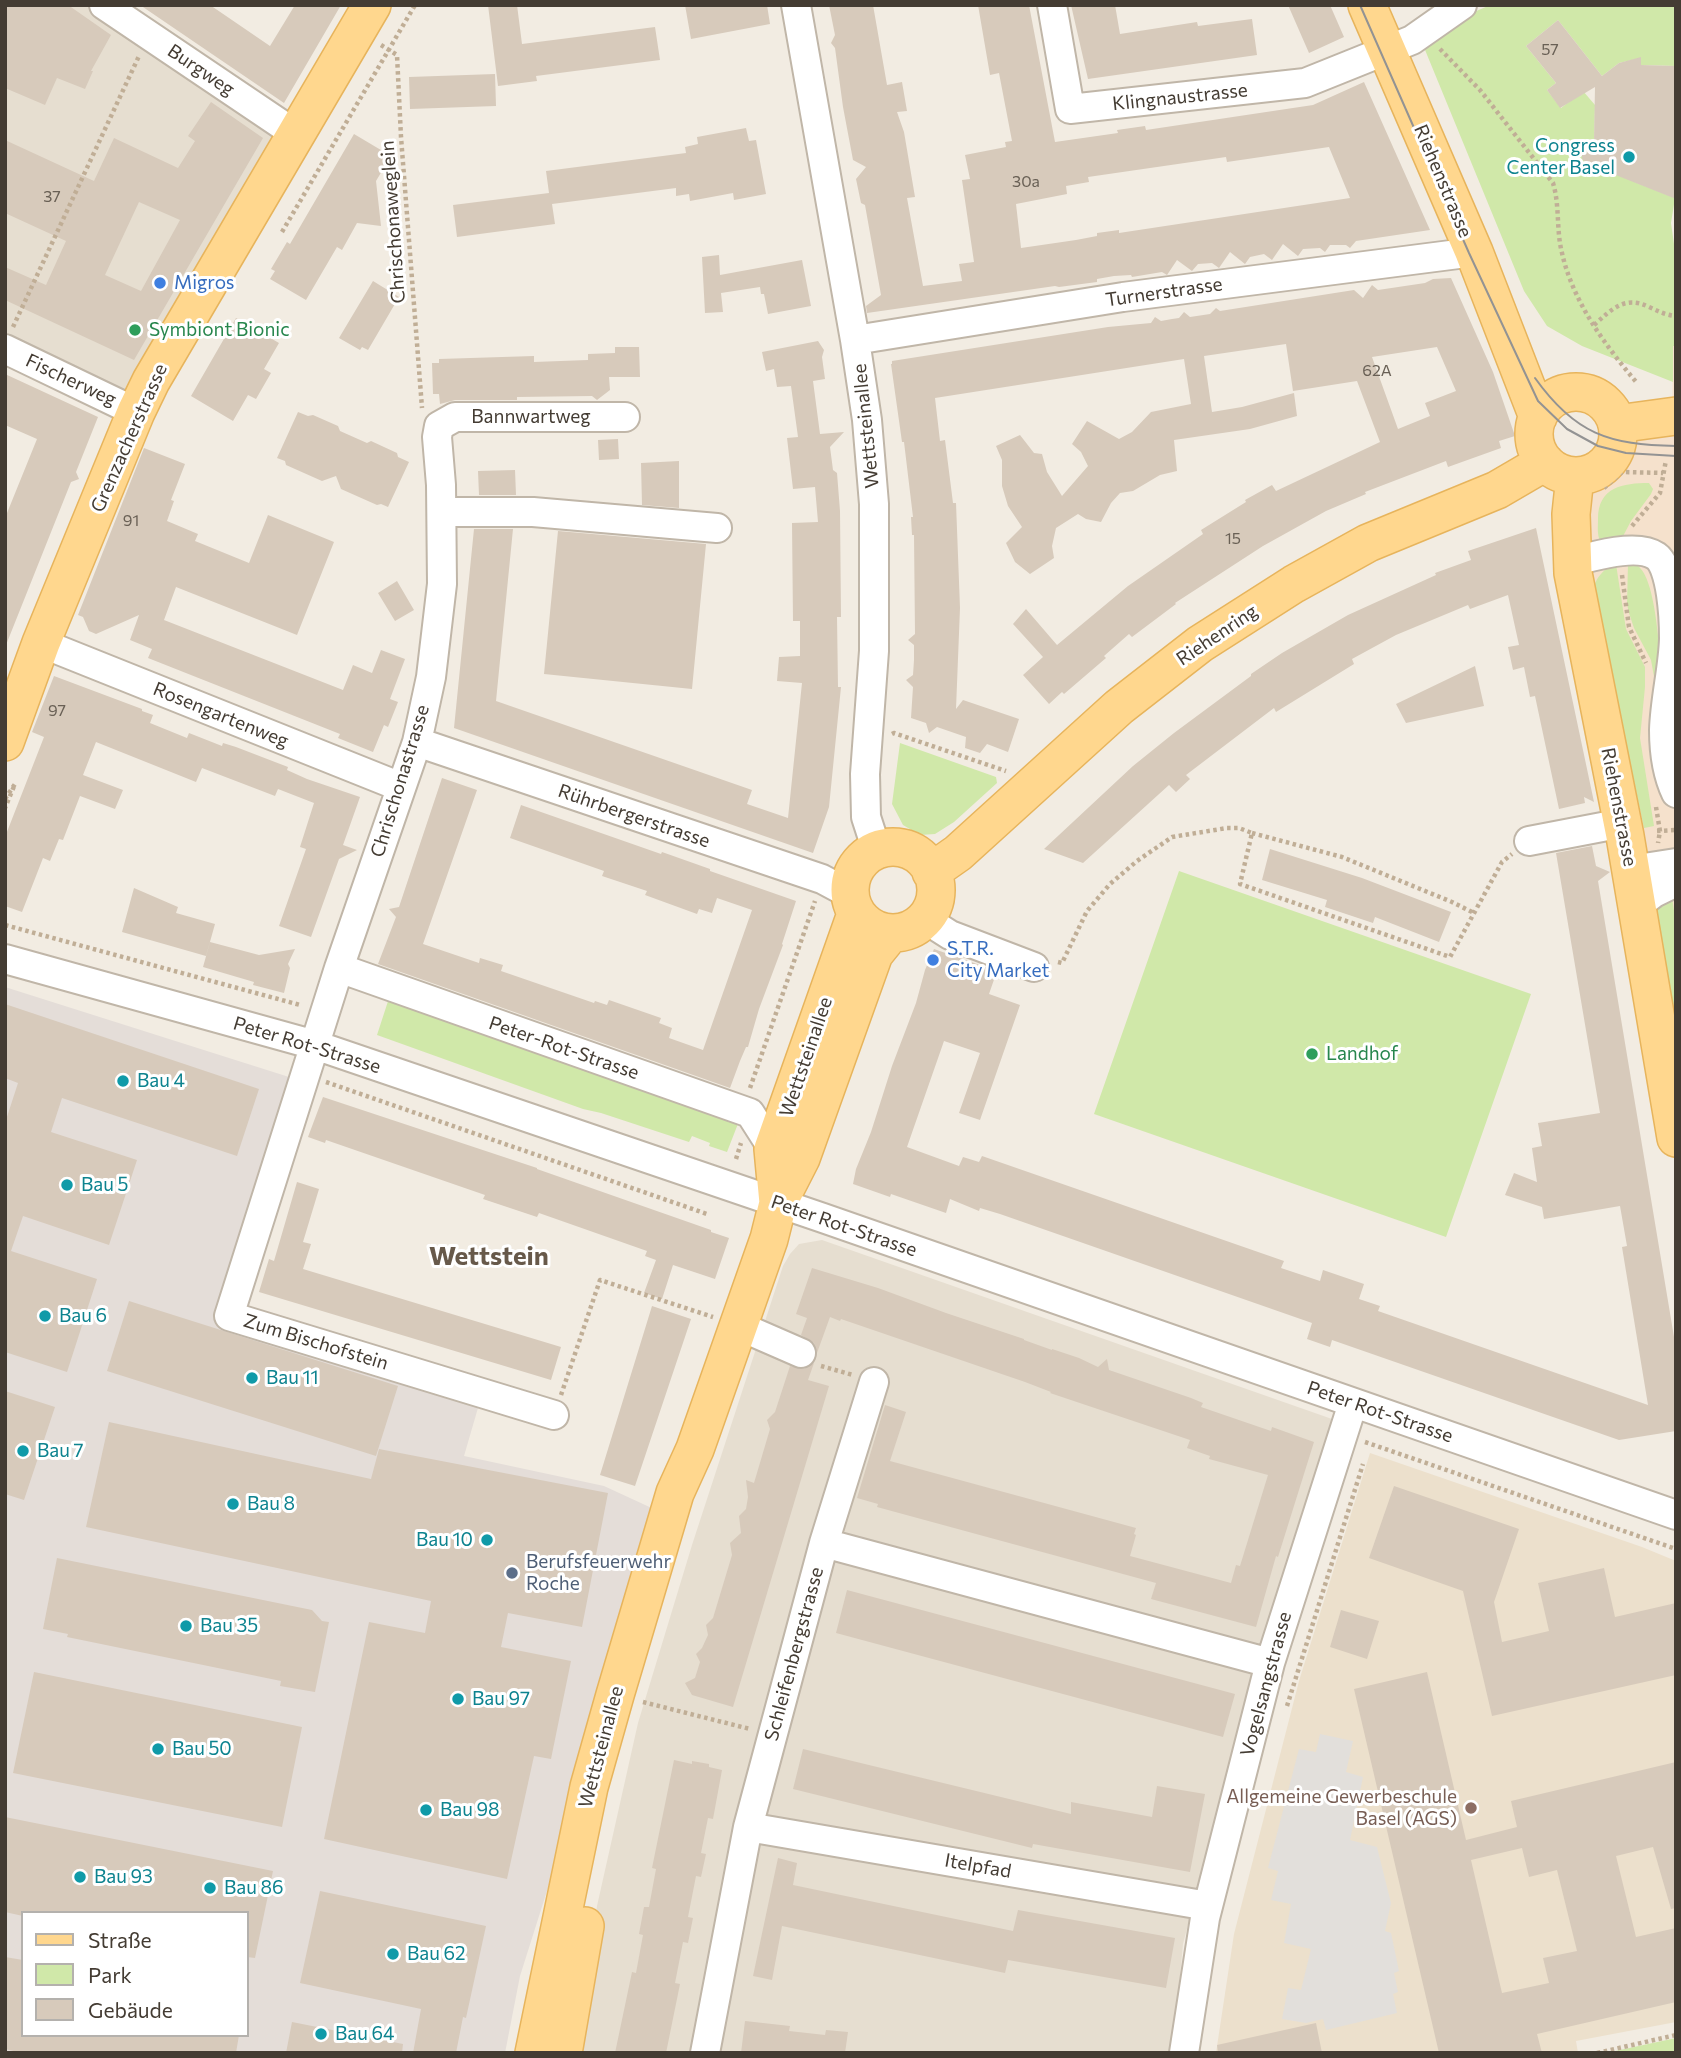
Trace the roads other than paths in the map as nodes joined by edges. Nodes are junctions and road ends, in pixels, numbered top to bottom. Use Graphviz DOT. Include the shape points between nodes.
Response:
graph roads {
  1 [pos="104,5"];
  2 [pos="796,5"];
  3 [pos="1052,5"];
  4 [pos="1367,5"];
  5 [pos="1462,5"];
  6 [pos="364,18"];
  7 [pos="1388,51"];
  8 [pos="297,135"];
  9 [pos="1474,252"];
  10 [pos="8,340"];
  11 [pos="855,340"];
  12 [pos="1514,358"];
  13 [pos="1587,393"];
  14 [pos="136,412"];
  15 [pos="1676,416"];
  16 [pos="625,417"];
  17 [pos="1538,417"];
  18 [pos="1617,425"];
  19 [pos="439,426"];
  20 [pos="1573,477"];
  21 [pos="442,512"];
  22 [pos="717,528"];
  23 [pos="1572,562"];
  24 [pos="41,643"];
  25 [pos="5,742"];
  26 [pos="416,742"];
  27 [pos="401,787"];
  28 [pos="1666,799"];
  29 [pos="1623,823"];
  30 [pos="1529,841"];
  31 [pos="877,850"];
  32 [pos="1663,856"];
  33 [pos="931,872"];
  34 [pos="842,900"];
  35 [pos="928,915"];
  36 [pos="891,933"];
  37 [pos="5,958"];
  38 [pos="1034,967"];
  39 [pos="339,968"];
  40 [pos="302,1041"];
  41 [pos="1675,1123"];
  42 [pos="773,1149"];
  43 [pos="778,1203"];
  44 [pos="738,1326"];
  45 [pos="801,1353"];
  46 [pos="874,1381"];
  47 [pos="1353,1402"];
  48 [pos="554,1415"];
  49 [pos="695,1449"];
  50 [pos="1676,1515"];
  51 [pos="824,1543"];
  52 [pos="1270,1663"];
  53 [pos="748,1827"];
  54 [pos="1208,1906"];
  55 [pos="534,2053"];
  56 [pos="563,2053"];
  57 [pos="705,2053"];
  58 [pos="1184,2053"];
  1 -- 8 [label="street, Burgweg"];
  2 -- 11 [label="street, Wettsteinallee"];
  3 -- 7 [label="street, Klingnaustrasse" via="1070,108 1305,83"];
  4 -- 7 [label="main road, Riehenstrasse"];
  5 -- 7 [label="street"];
  6 -- 8 [label="main road, Grenzacherstrasse"];
  7 -- 9 [label="main road, Riehenstrasse"];
  8 -- 14 [label="main road, Grenzacherstrasse"];
  9 -- 11 [label="street, Turnerstrasse" via="1123,297"];
  9 -- 12 [label="main road, Riehenstrasse"];
  10 -- 14 [label="street, Fischerweg"];
  11 -- 31 [label="street, Wettsteinallee" via="874,505 874,651 865,774 866,817"];
  12 -- 13 [label="main road"];
  12 -- 17 [label="main road, Riehenstrasse"];
  13 -- 17 [label="main road" via="1565,394 1551,401"];
  13 -- 18 [label="main road" via="1606,405"];
  14 -- 24 [label="main road, Grenzacherstrasse"];
  15 -- 18 [label="main road"];
  16 -- 19 [label="street, Bannwartweg" via="455,417"];
  17 -- 20 [label="main road" via="1538,452"];
  18 -- 20 [label="main road, Riehenring" via="1615,450 1608,461 1599,469"];
  19 -- 21 [label="street, Chrischonastrasse"];
  20 -- 23 [label="main road, Riehenstrasse"];
  20 -- 33 [label="main road, Riehenring" via="1497,490 1368,543 1294,584 1200,644 1119,707"];
  21 -- 22 [label="street" via="544,513"];
  21 -- 26 [label="street, Chrischonastrasse" via="438,629"];
  23 -- 28 [label="street" via="1596,555 1648,552 1665,568 1674,638 1664,732 1669,777"];
  23 -- 29 [label="main road, Riehenstrasse"];
  24 -- 25 [label="main road, Grenzacherstrasse"];
  24 -- 27 [label="street, Rosengartenweg"];
  26 -- 27 [label="street, Chrischonastrasse"];
  26 -- 34 [label="street, Rührbergerstrasse" via="822,879"];
  27 -- 39 [label="street, Chrischonastrasse"];
  29 -- 30 [label="street"];
  29 -- 32 [label="main road, Riehenstrasse"];
  31 -- 33 [label="main road" via="907,850"];
  31 -- 34 [label="main road, Wettsteinallee" via="856,868"];
  32 -- 41 [label="main road, Riehenstrasse" via="1637,906"];
  33 -- 35 [label="main road" via="934,901"];
  34 -- 36 [label="main road" via="866,925"];
  34 -- 42 [label="main road, Wettsteinallee"];
  35 -- 36 [label="main road" via="911,929"];
  35 -- 38 [label="street" via="950,935"];
  36 -- 43 [label="main road, Wettsteinallee" via="874,954 801,1158"];
  37 -- 40 [label="street, Peter Rot-Strasse"];
  39 -- 40 [label="street, Chrischonastrasse"];
  39 -- 42 [label="street, Peter-Rot-Strasse" via="750,1113"];
  40 -- 43 [label="street, Peter Rot-Strasse"];
  40 -- 48 [label="street, Zum Bischofstein" via="305,1075 229,1316"];
  42 -- 43 [label="main road, Wettsteinallee"];
  43 -- 44 [label="main road, Wettsteinallee"];
  43 -- 47 [label="street, Peter Rot-Strasse"];
  44 -- 45 [label="street"];
  44 -- 49 [label="main road, Wettsteinallee"];
  46 -- 51 [label="street"];
  47 -- 50 [label="street, Peter Rot-Strasse"];
  47 -- 52 [label="street, Vogelsangstrasse"];
  49 -- 55 [label="main road, Wettsteinallee" via="675,1493 593,1774"];
  49 -- 56 [label="main road, Wettsteinallee" via="691,1504 614,1793"];
  51 -- 52 [label="street, Schleifenbergstrasse"];
  51 -- 53 [label="street, Schleifenbergstrasse"];
  52 -- 54 [label="street, Vogelsangstrasse"];
  53 -- 54 [label="street, Itelpfad"];
  53 -- 57 [label="street, Schleifenbergstrasse"];
  54 -- 58 [label="street, Vogelsangstrasse"];
}
